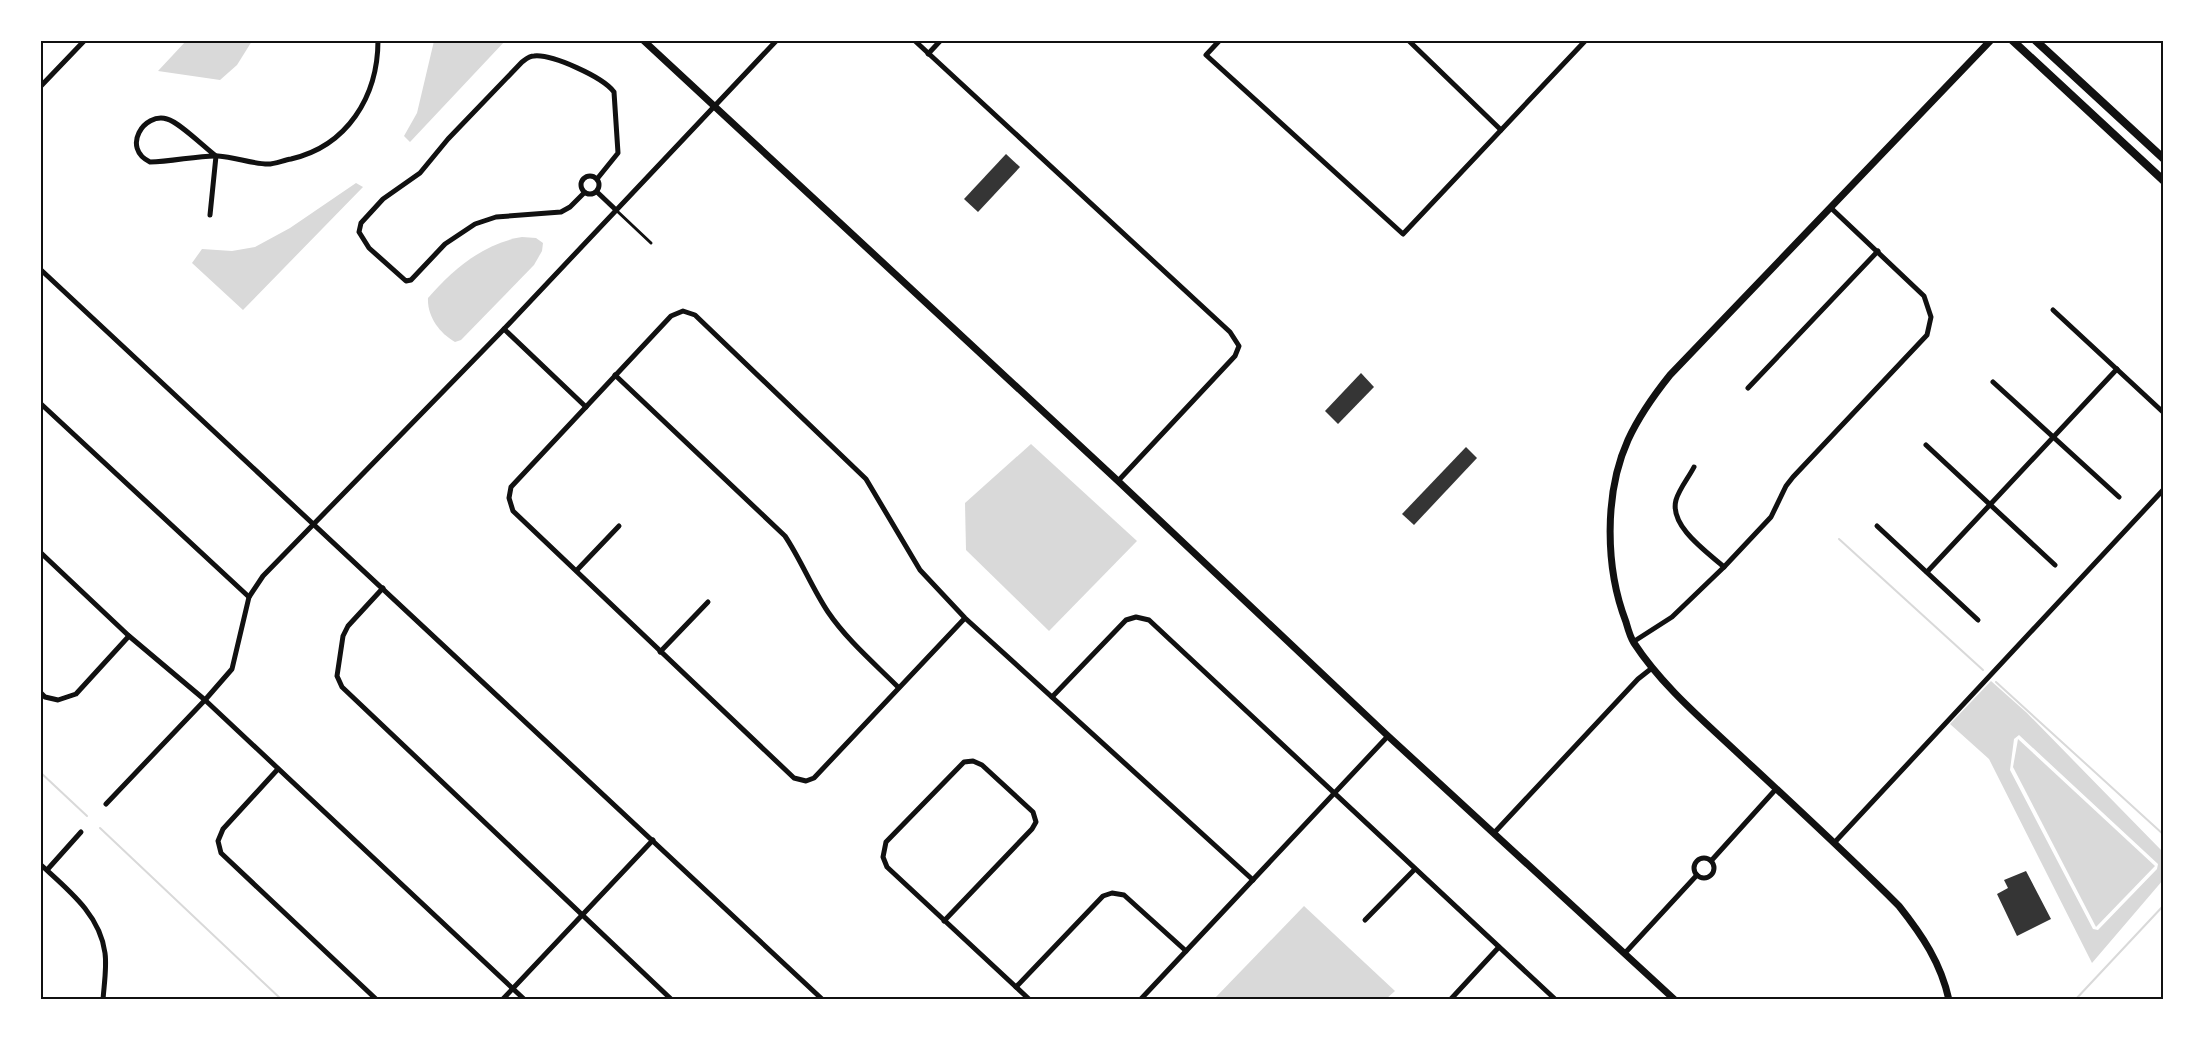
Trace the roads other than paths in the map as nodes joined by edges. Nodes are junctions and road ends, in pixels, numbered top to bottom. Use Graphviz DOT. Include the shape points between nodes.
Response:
graph roads {
  1 [pos="85,40"];
  2 [pos="378,40"];
  3 [pos="643,40"];
  4 [pos="777,40"];
  5 [pos="914,40"];
  6 [pos="941,40"];
  7 [pos="1220,40"];
  8 [pos="1408,40"];
  9 [pos="1991,40"];
  10 [pos="2012,40"];
  11 [pos="2035,40"];
  12 [pos="1583,41"];
  13 [pos="928,54"];
  14 [pos="40,87"];
  15 [pos="714,107"];
  16 [pos="1502,130"];
  17 [pos="216,156"];
  18 [pos="2161,157"];
  19 [pos="2148,167"];
  20 [pos="597,179"];
  21 [pos="2163,181"];
  22 [pos="597,192"];
  23 [pos="584,193"];
  24 [pos="1831,208"];
  25 [pos="616,210"];
  26 [pos="210,215"];
  27 [pos="651,243"];
  28 [pos="1878,251"];
  29 [pos="40,268"];
  30 [pos="2053,310"];
  31 [pos="504,329"];
  32 [pos="2117,369"];
  33 [pos="615,375"];
  34 [pos="1994,382"];
  35 [pos="1748,388"];
  36 [pos="40,403"];
  37 [pos="586,407"];
  38 [pos="2163,413"];
  39 [pos="2053,436"];
  40 [pos="1926,445"];
  41 [pos="1694,467"];
  42 [pos="1118,481"];
  43 [pos="2163,483"];
  44 [pos="2161,491"];
  45 [pos="2119,497"];
  46 [pos="1990,504"];
  47 [pos="314,524"];
  48 [pos="619,526"];
  49 [pos="1877,526"];
  50 [pos="40,552"];
  51 [pos="2055,566"];
  52 [pos="1724,567"];
  53 [pos="577,570"];
  54 [pos="1927,572"];
  55 [pos="383,588"];
  56 [pos="249,597"];
  57 [pos="708,602"];
  58 [pos="965,618"];
  59 [pos="1978,620"];
  60 [pos="129,636"];
  61 [pos="1633,642"];
  62 [pos="660,652"];
  63 [pos="1652,668"];
  64 [pos="898,687"];
  65 [pos="40,692"];
  66 [pos="1052,697"];
  67 [pos="205,700"];
  68 [pos="1388,736"];
  69 [pos="278,769"];
  70 [pos="1776,789"];
  71 [pos="1335,793"];
  72 [pos="106,804"];
  73 [pos="81,832"];
  74 [pos="1494,833"];
  75 [pos="653,840"];
  76 [pos="1834,843"];
  77 [pos="1711,861"];
  78 [pos="40,864"];
  79 [pos="1415,869"];
  80 [pos="47,870"];
  81 [pos="1697,875"];
  82 [pos="1253,880"];
  83 [pos="583,916"];
  84 [pos="1365,920"];
  85 [pos="944,921"];
  86 [pos="1499,947"];
  87 [pos="1186,951"];
  88 [pos="1625,953"];
  89 [pos="1016,987"];
  90 [pos="513,988"];
  91 [pos="103,999"];
  92 [pos="377,999"];
  93 [pos="502,999"];
  94 [pos="525,999"];
  95 [pos="672,999"];
  96 [pos="823,999"];
  97 [pos="1030,999"];
  98 [pos="1140,999"];
  99 [pos="1449,999"];
  100 [pos="1556,999"];
  101 [pos="1676,999"];
  102 [pos="1949,999"];
  1 -- 14 [label="street"];
  2 -- 17 [label="street" via="371,91 336,138 308,155 268,164"];
  3 -- 15 [label="street"];
  4 -- 15 [label="street"];
  5 -- 13 [label="street"];
  6 -- 13 [label="street"];
  7 -- 16 [label="street" via="1206,55 1403,234"];
  8 -- 16 [label="street"];
  9 -- 24 [label="street"];
  10 -- 19 [label="main road"];
  11 -- 18 [label="main road"];
  12 -- 16 [label="street"];
  13 -- 42 [label="street" via="1230,332 1239,346 1235,356"];
  15 -- 25 [label="street"];
  15 -- 42 [label="street"];
  17 -- 17 [label="street" via="150,162 136,150 135,142 146,124 166,118"];
  17 -- 26 [label="street"];
  18 -- 19 [label="main road"];
  19 -- 21 [label="main road"];
  20 -- 22 [label="street"];
  20 -- 23 [label="street" via="583,179"];
  20 -- 23 [label="street" via="618,153 614,92 599,77 536,55 522,62 420,174 383,199 361,223 359,232 369,248 406,281 455,236 475,224 496,217 561,212"];
  22 -- 23 [label="street"];
  22 -- 25 [label="street"];
  24 -- 28 [label="street"];
  24 -- 61 [label="street" via="1670,375 1646,406 1628,441 1616,480 1611,561 1617,599"];
  25 -- 27 [label="lane"];
  25 -- 31 [label="street"];
  28 -- 35 [label="street"];
  28 -- 52 [label="street" via="1924,296 1931,317 1927,335 1793,477 1771,517"];
  29 -- 47 [label="street"];
  30 -- 32 [label="street"];
  31 -- 37 [label="street"];
  31 -- 47 [label="street"];
  32 -- 38 [label="street"];
  32 -- 39 [label="street"];
  33 -- 37 [label="street"];
  33 -- 58 [label="street" via="671,316 683,311 695,315 866,479 920,570"];
  33 -- 64 [label="street" via="785,536 827,611"];
  34 -- 39 [label="street"];
  36 -- 56 [label="street"];
  37 -- 53 [label="street" via="511,487 509,498 513,511"];
  39 -- 45 [label="street"];
  39 -- 46 [label="street"];
  40 -- 46 [label="street"];
  41 -- 52 [label="street" via="1676,500 1676,514 1683,530"];
  42 -- 68 [label="street"];
  43 -- 44 [label="street"];
  44 -- 76 [label="street"];
  46 -- 51 [label="street"];
  46 -- 54 [label="street"];
  47 -- 55 [label="street"];
  47 -- 56 [label="street" via="263,576"];
  48 -- 53 [label="street"];
  49 -- 54 [label="street"];
  50 -- 60 [label="street"];
  52 -- 61 [label="street" via="1672,618"];
  53 -- 62 [label="street"];
  54 -- 59 [label="street"];
  55 -- 75 [label="street"];
  55 -- 83 [label="street" via="343,636 337,676 342,687"];
  56 -- 67 [label="street" via="232,669"];
  57 -- 62 [label="street"];
  58 -- 64 [label="street"];
  58 -- 66 [label="street"];
  60 -- 65 [label="street" via="76,694 58,700"];
  60 -- 67 [label="street"];
  61 -- 63 [label="street"];
  62 -- 64 [label="street" via="794,778 806,781 814,778"];
  63 -- 70 [label="street"];
  63 -- 74 [label="street"];
  66 -- 71 [label="street" via="1126,620 1149,620"];
  66 -- 82 [label="street"];
  67 -- 69 [label="street"];
  67 -- 72 [label="street"];
  68 -- 71 [label="street"];
  68 -- 74 [label="street"];
  69 -- 90 [label="street"];
  69 -- 92 [label="street" via="223,829 218,841 221,853"];
  70 -- 76 [label="street"];
  70 -- 77 [label="street"];
  71 -- 79 [label="street"];
  71 -- 82 [label="street"];
  73 -- 80 [label="street"];
  74 -- 88 [label="street"];
  75 -- 83 [label="street"];
  75 -- 96 [label="street"];
  76 -- 102 [label="street" via="1899,906 1921,934 1939,964"];
  77 -- 81 [label="street" via="1710,876"];
  77 -- 81 [label="street" via="1697,861"];
  78 -- 80 [label="street"];
  79 -- 84 [label="street"];
  79 -- 86 [label="street"];
  80 -- 91 [label="street" via="80,901 98,928 105,953"];
  81 -- 88 [label="street"];
  82 -- 87 [label="street"];
  83 -- 90 [label="street"];
  83 -- 95 [label="street"];
  85 -- 85 [label="street" via="1036,822 1033,812 973,761 964,762 886,842 887,867"];
  85 -- 89 [label="street"];
  86 -- 99 [label="street"];
  86 -- 100 [label="street"];
  87 -- 89 [label="street" via="1124,895 1112,893 1103,896"];
  87 -- 98 [label="street"];
  88 -- 101 [label="street"];
  89 -- 97 [label="street"];
  90 -- 93 [label="street"];
  90 -- 94 [label="street"];
}
